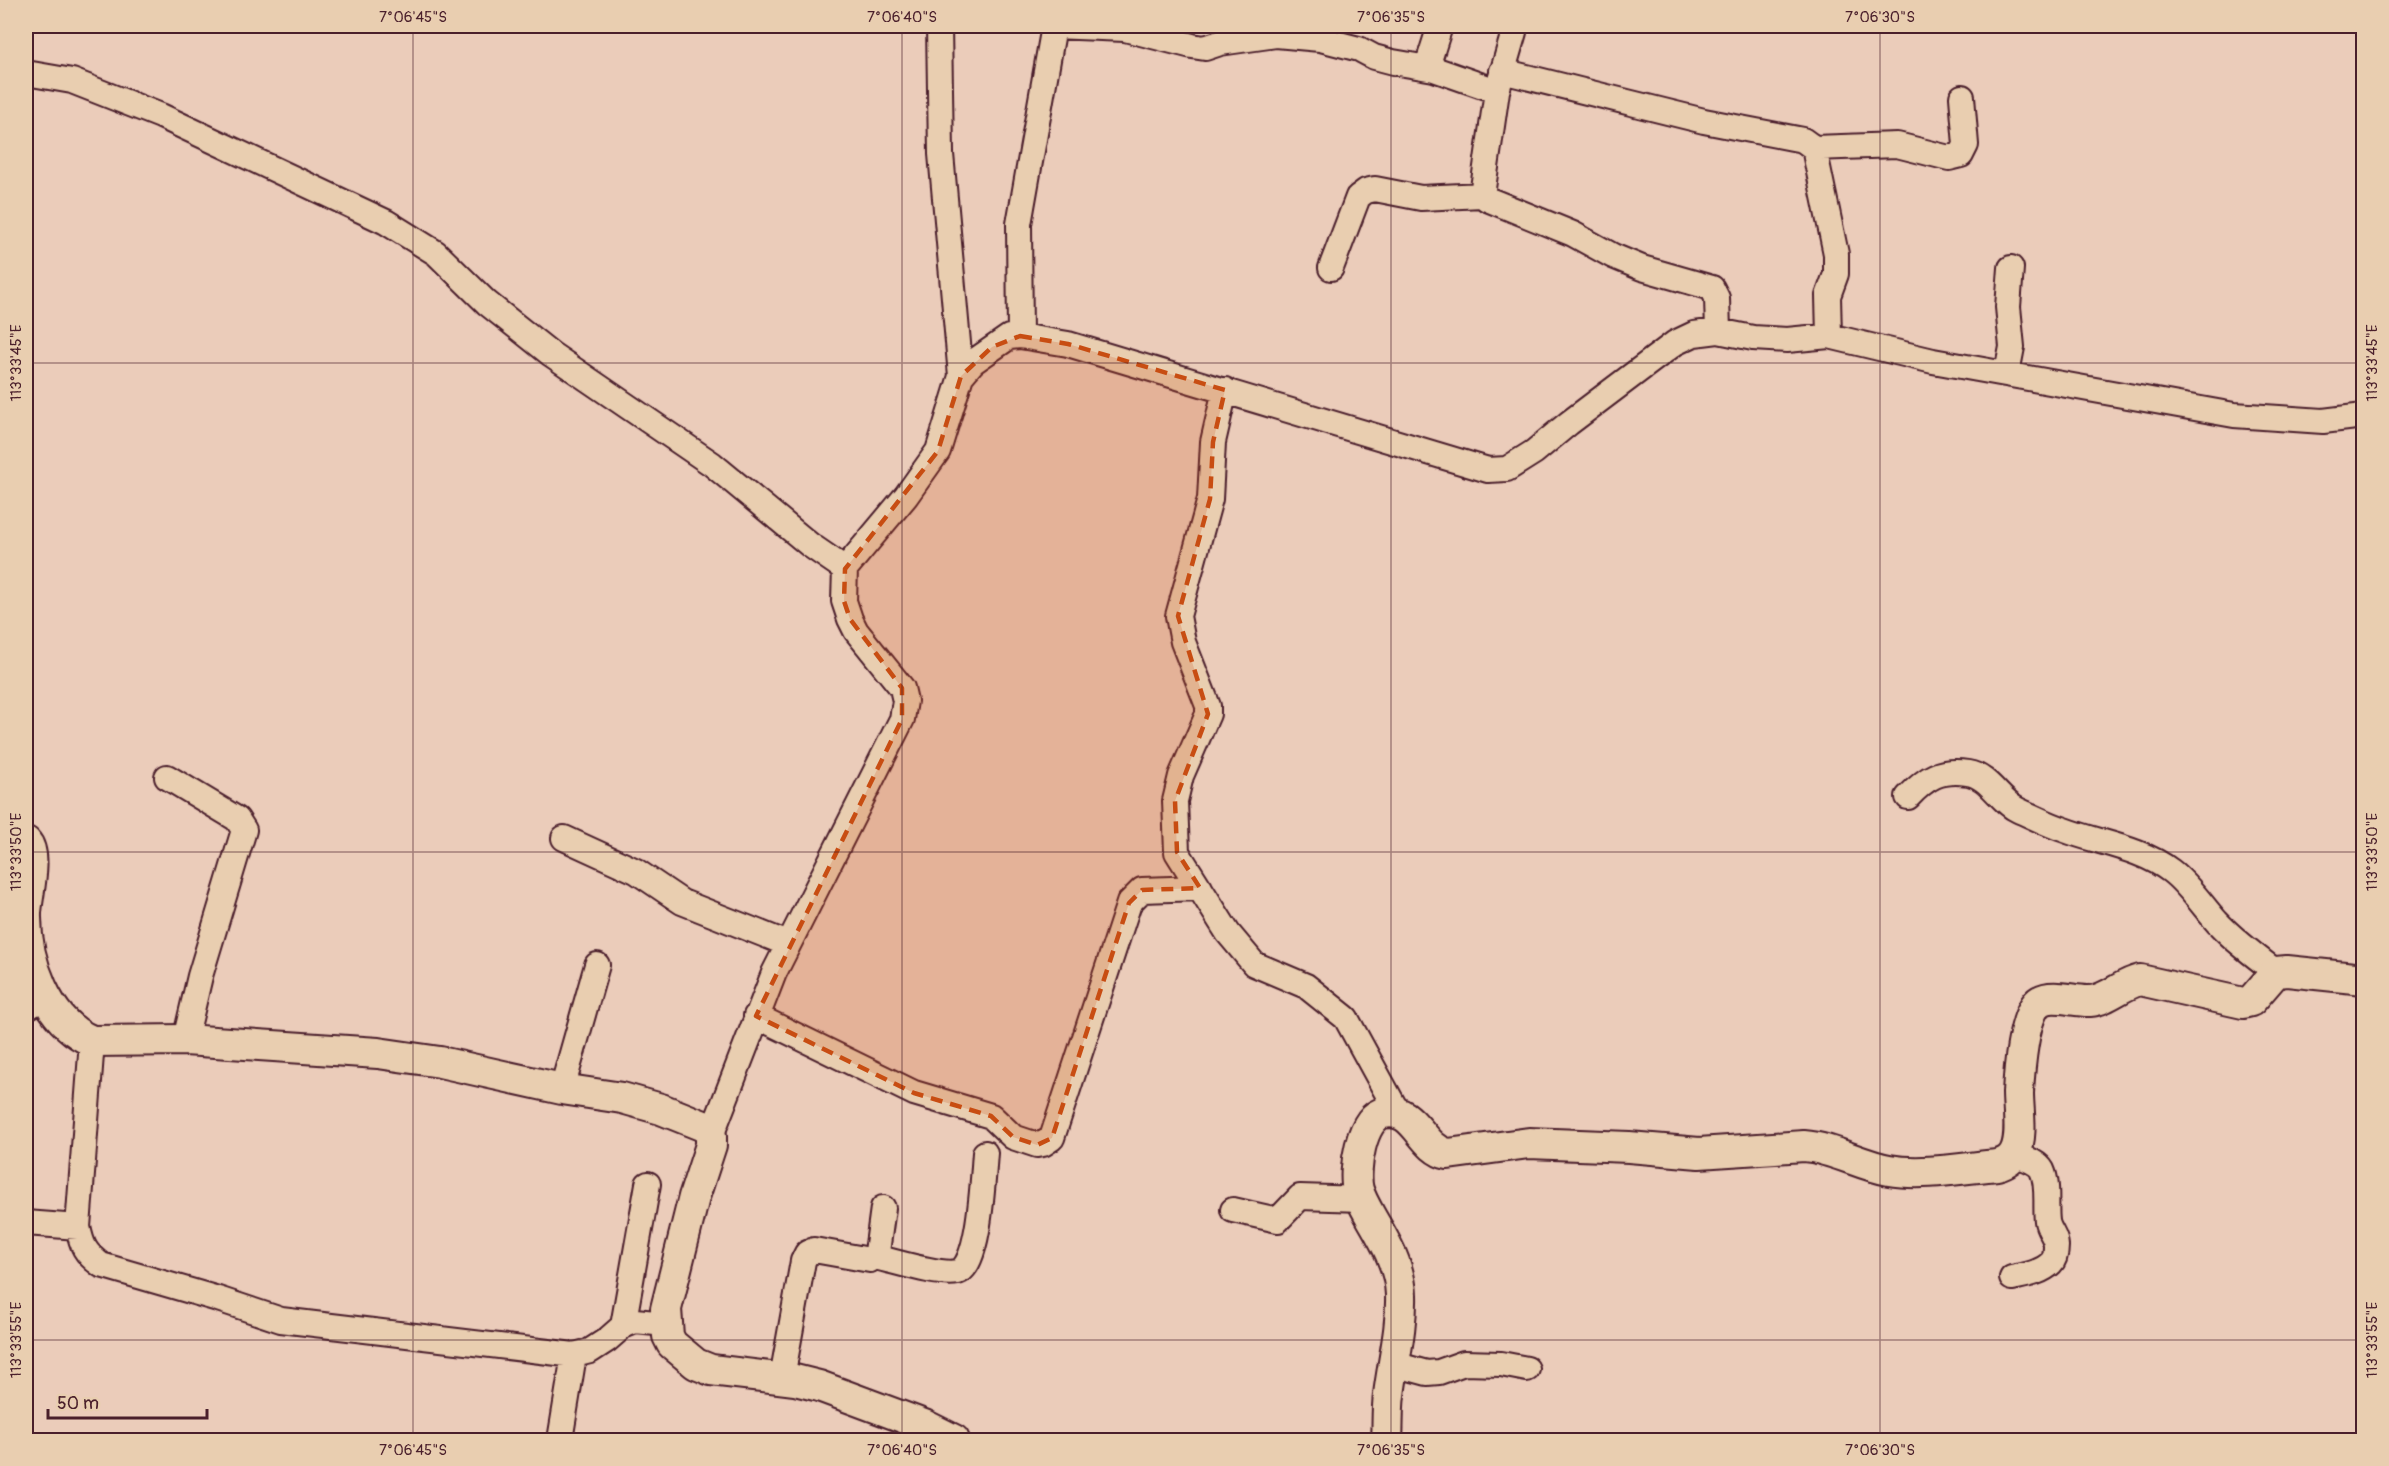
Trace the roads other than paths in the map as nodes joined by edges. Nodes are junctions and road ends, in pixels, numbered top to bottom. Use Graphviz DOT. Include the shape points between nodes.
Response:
graph roads {
  1 [pos="939,26"];
  2 [pos="1053,26"];
  3 [pos="1440,26"];
  4 [pos="1514,32"];
  5 [pos="1222,34"];
  6 [pos="1427,67"];
  7 [pos="26,73"];
  8 [pos="1500,81"];
  9 [pos="1962,97"];
  10 [pos="1814,148"];
  11 [pos="1482,195"];
  12 [pos="1330,268"];
  13 [pos="2011,268"];
  14 [pos="1718,331"];
  15 [pos="1020,336"];
  16 [pos="1829,336"];
  17 [pos="2007,373"];
  18 [pos="961,376"];
  19 [pos="1225,390"];
  20 [pos="2364,416"];
  21 [pos="845,569"];
  22 [pos="167,777"];
  23 [pos="1908,796"];
  24 [pos="564,838"];
  25 [pos="26,842"];
  26 [pos="1200,888"];
  27 [pos="788,944"];
  28 [pos="597,965"];
  29 [pos="2276,972"];
  30 [pos="2364,979"];
  31 [pos="35,1002"];
  32 [pos="756,1016"];
  33 [pos="185,1040"];
  34 [pos="92,1041"];
  35 [pos="562,1089"];
  36 [pos="1398,1113"];
  37 [pos="711,1136"];
  38 [pos="985,1154"];
  39 [pos="2014,1155"];
  40 [pos="648,1184"];
  41 [pos="1362,1199"];
  42 [pos="884,1208"];
  43 [pos="1233,1210"];
  44 [pos="26,1223"];
  45 [pos="78,1227"];
  46 [pos="875,1257"];
  47 [pos="2012,1278"];
  48 [pos="666,1324"];
  49 [pos="623,1326"];
  50 [pos="574,1355"];
  51 [pos="1394,1364"];
  52 [pos="1527,1369"];
  53 [pos="782,1378"];
  54 [pos="560,1440"];
  55 [pos="954,1440"];
  56 [pos="1387,1440"];
  1 -- 18 [label="street" via="941,154"];
  2 -- 5 [label="street" via="1125,28 1205,48"];
  2 -- 15 [label="street" via="1019,224"];
  3 -- 6 [label="street"];
  4 -- 8 [label="street"];
  5 -- 6 [label="street" via="1300,37 1359,49 1392,62"];
  6 -- 8 [label="street"];
  7 -- 21 [label="street" via="72,81 161,116 403,232 436,253 488,303 551,354 712,464"];
  8 -- 10 [label="street" via="1803,140"];
  8 -- 11 [label="street"];
  9 -- 10 [label="street" via="1966,145 1961,155 1949,158 1897,145"];
  10 -- 16 [label="street" via="1836,254 1836,274 1828,296"];
  11 -- 12 [label="street" via="1421,198 1375,189 1366,191 1358,197"];
  11 -- 14 [label="street" via="1573,234 1612,256 1712,288 1718,298"];
  13 -- 17 [label="street" via="2008,307 2012,347"];
  14 -- 16 [label="street" via="1787,340"];
  14 -- 19 [label="street" via="1694,334 1675,343 1507,469 1466,465"];
  15 -- 18 [label="street" via="1009,337 992,347"];
  15 -- 19 [label="street" via="1068,344"];
  16 -- 17 [label="street" via="1933,361"];
  17 -- 20 [label="street" via="2234,415 2323,421"];
  18 -- 21 [label="street" via="938,450 906,496"];
  19 -- 26 [label="street" via="1213,442 1210,499 1178,616 1183,642 1208,706 1175,801 1178,852"];
  21 -- 27 [label="street" via="844,601 850,619 902,688 905,700 902,719"];
  22 -- 33 [label="street" via="237,819 244,830"];
  23 -- 29 [label="street" via="1923,781 1939,773 1972,773 2009,806 2159,863 2240,944"];
  24 -- 27 [label="street" via="636,871 682,902"];
  25 -- 31 [label="street" via="31,852 26,939"];
  26 -- 32 [label="street" via="1142,890 1129,903 1052,1138 1043,1144 1013,1137 991,1116 914,1093"];
  26 -- 36 [label="street" via="1228,933 1254,964 1306,986 1346,1018"];
  27 -- 32 [label="street"];
  28 -- 35 [label="street"];
  29 -- 30 [label="street"];
  29 -- 39 [label="street" via="2251,1001 2243,1003 2140,980 2093,1001 2040,1001 2034,1006 2027,1026 2022,1053 2018,1143"];
  31 -- 34 [label="street"];
  32 -- 37 [label="street"];
  33 -- 34 [label="street"];
  33 -- 35 [label="street" via="378,1053 440,1062"];
  34 -- 45 [label="street"];
  35 -- 37 [label="street" via="622,1098 661,1110 706,1127"];
  36 -- 39 [label="street" via="1418,1128 1439,1153 1448,1155 1529,1143 1699,1153 1804,1146 1880,1168 1912,1172 1997,1165"];
  36 -- 41 [label="street" via="1382,1113 1365,1129 1357,1180"];
  37 -- 48 [label="street" via="666,1309"];
  38 -- 46 [label="street" via="975,1243 965,1268 944,1272"];
  39 -- 47 [label="street" via="2041,1168 2047,1224 2056,1245 2052,1263"];
  40 -- 49 [label="street"];
  41 -- 43 [label="street" via="1300,1197 1278,1220"];
  41 -- 51 [label="street" via="1385,1241 1399,1279"];
  42 -- 46 [label="street"];
  44 -- 45 [label="street"];
  45 -- 50 [label="street" via="88,1255 100,1265 281,1320"];
  46 -- 53 [label="street" via="870,1260 814,1250 807,1253 802,1261"];
  48 -- 49 [label="street" via="635,1321"];
  48 -- 53 [label="street" via="672,1344 696,1364 726,1373"];
  49 -- 50 [label="street" via="590,1351"];
  50 -- 54 [label="street"];
  51 -- 52 [label="street" via="1427,1373 1464,1363"];
  51 -- 56 [label="street"];
  53 -- 55 [label="street" via="819,1386"];
}
